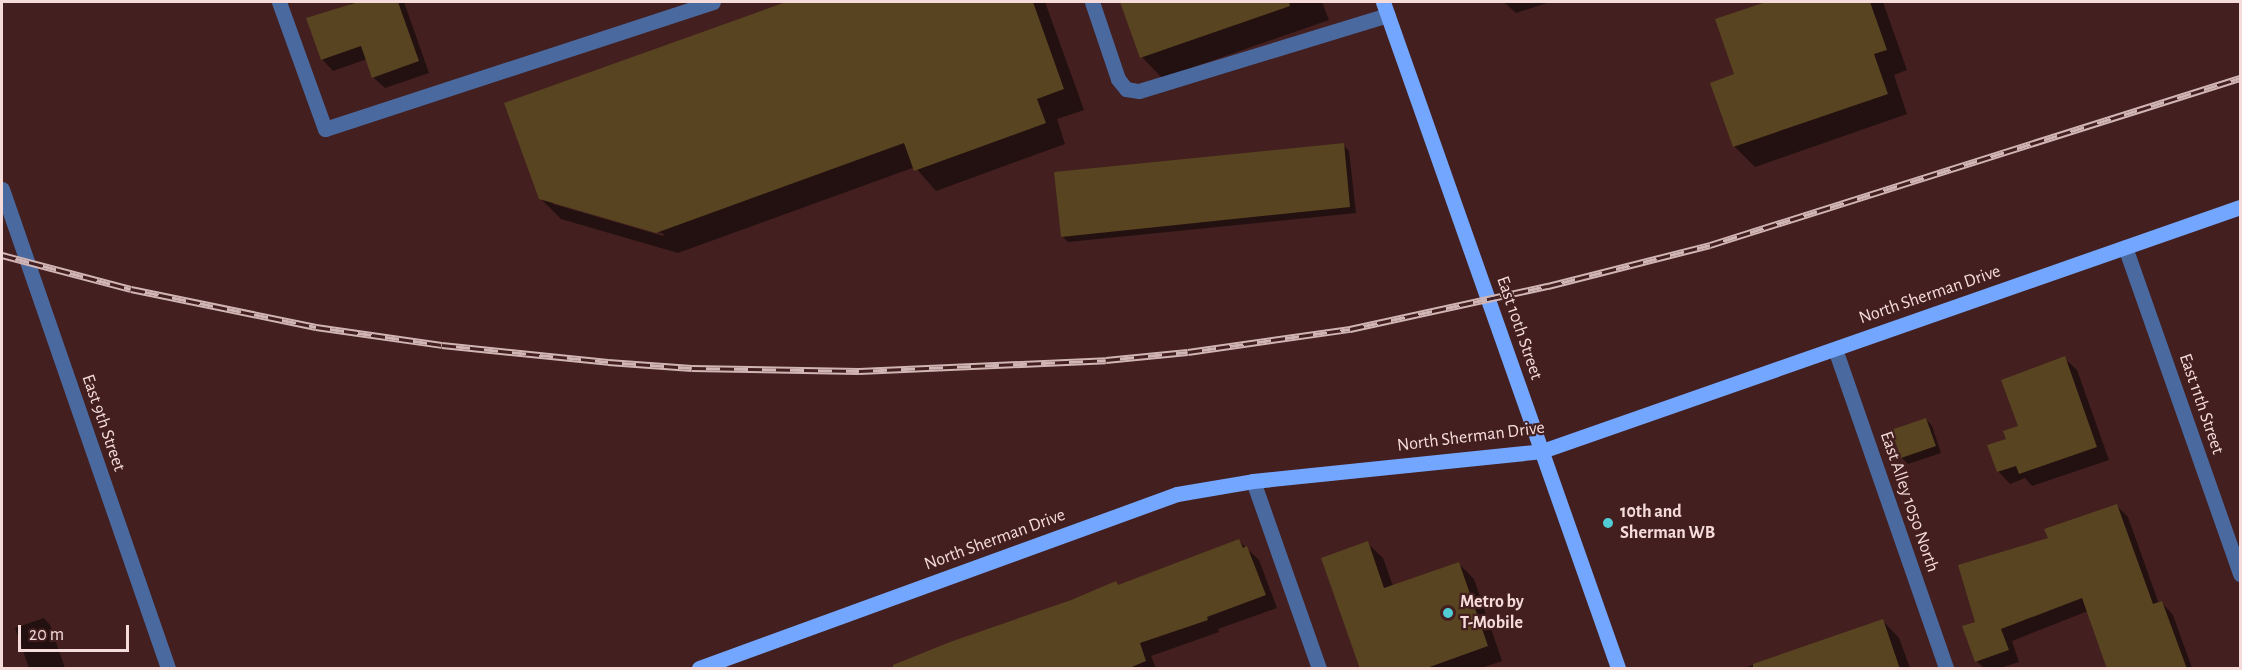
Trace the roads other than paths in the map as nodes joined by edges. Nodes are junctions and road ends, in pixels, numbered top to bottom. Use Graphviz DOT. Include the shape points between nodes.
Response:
graph roads {
  1 [pos="279,2"];
  2 [pos="713,2"];
  3 [pos="1092,2"];
  4 [pos="1386,8"];
  5 [pos="2,189"];
  6 [pos="2241,207"];
  7 [pos="2125,247"];
  8 [pos="1835,349"];
  9 [pos="1542,451"];
  10 [pos="1253,481"];
  11 [pos="2241,574"];
  12 [pos="168,669"];
  13 [pos="699,669"];
  14 [pos="1319,669"];
  15 [pos="1618,669"];
  16 [pos="1946,669"];
  1 -- 2 [label="street" via="325,129"];
  3 -- 4 [label="street" via="1118,79 1126,89 1139,91"];
  4 -- 9 [label="main road, East 10th Street"];
  5 -- 12 [label="street, East 9th Street"];
  6 -- 7 [label="main road, North Sherman Drive"];
  7 -- 8 [label="main road, North Sherman Drive"];
  7 -- 11 [label="street, East 11th Street"];
  8 -- 9 [label="main road, North Sherman Drive"];
  8 -- 16 [label="street, East Alley 1050 North"];
  9 -- 10 [label="main road, North Sherman Drive"];
  9 -- 15 [label="main road, East 10th Street"];
  10 -- 13 [label="main road, North Sherman Drive" via="1177,494"];
  10 -- 14 [label="street"];
}
